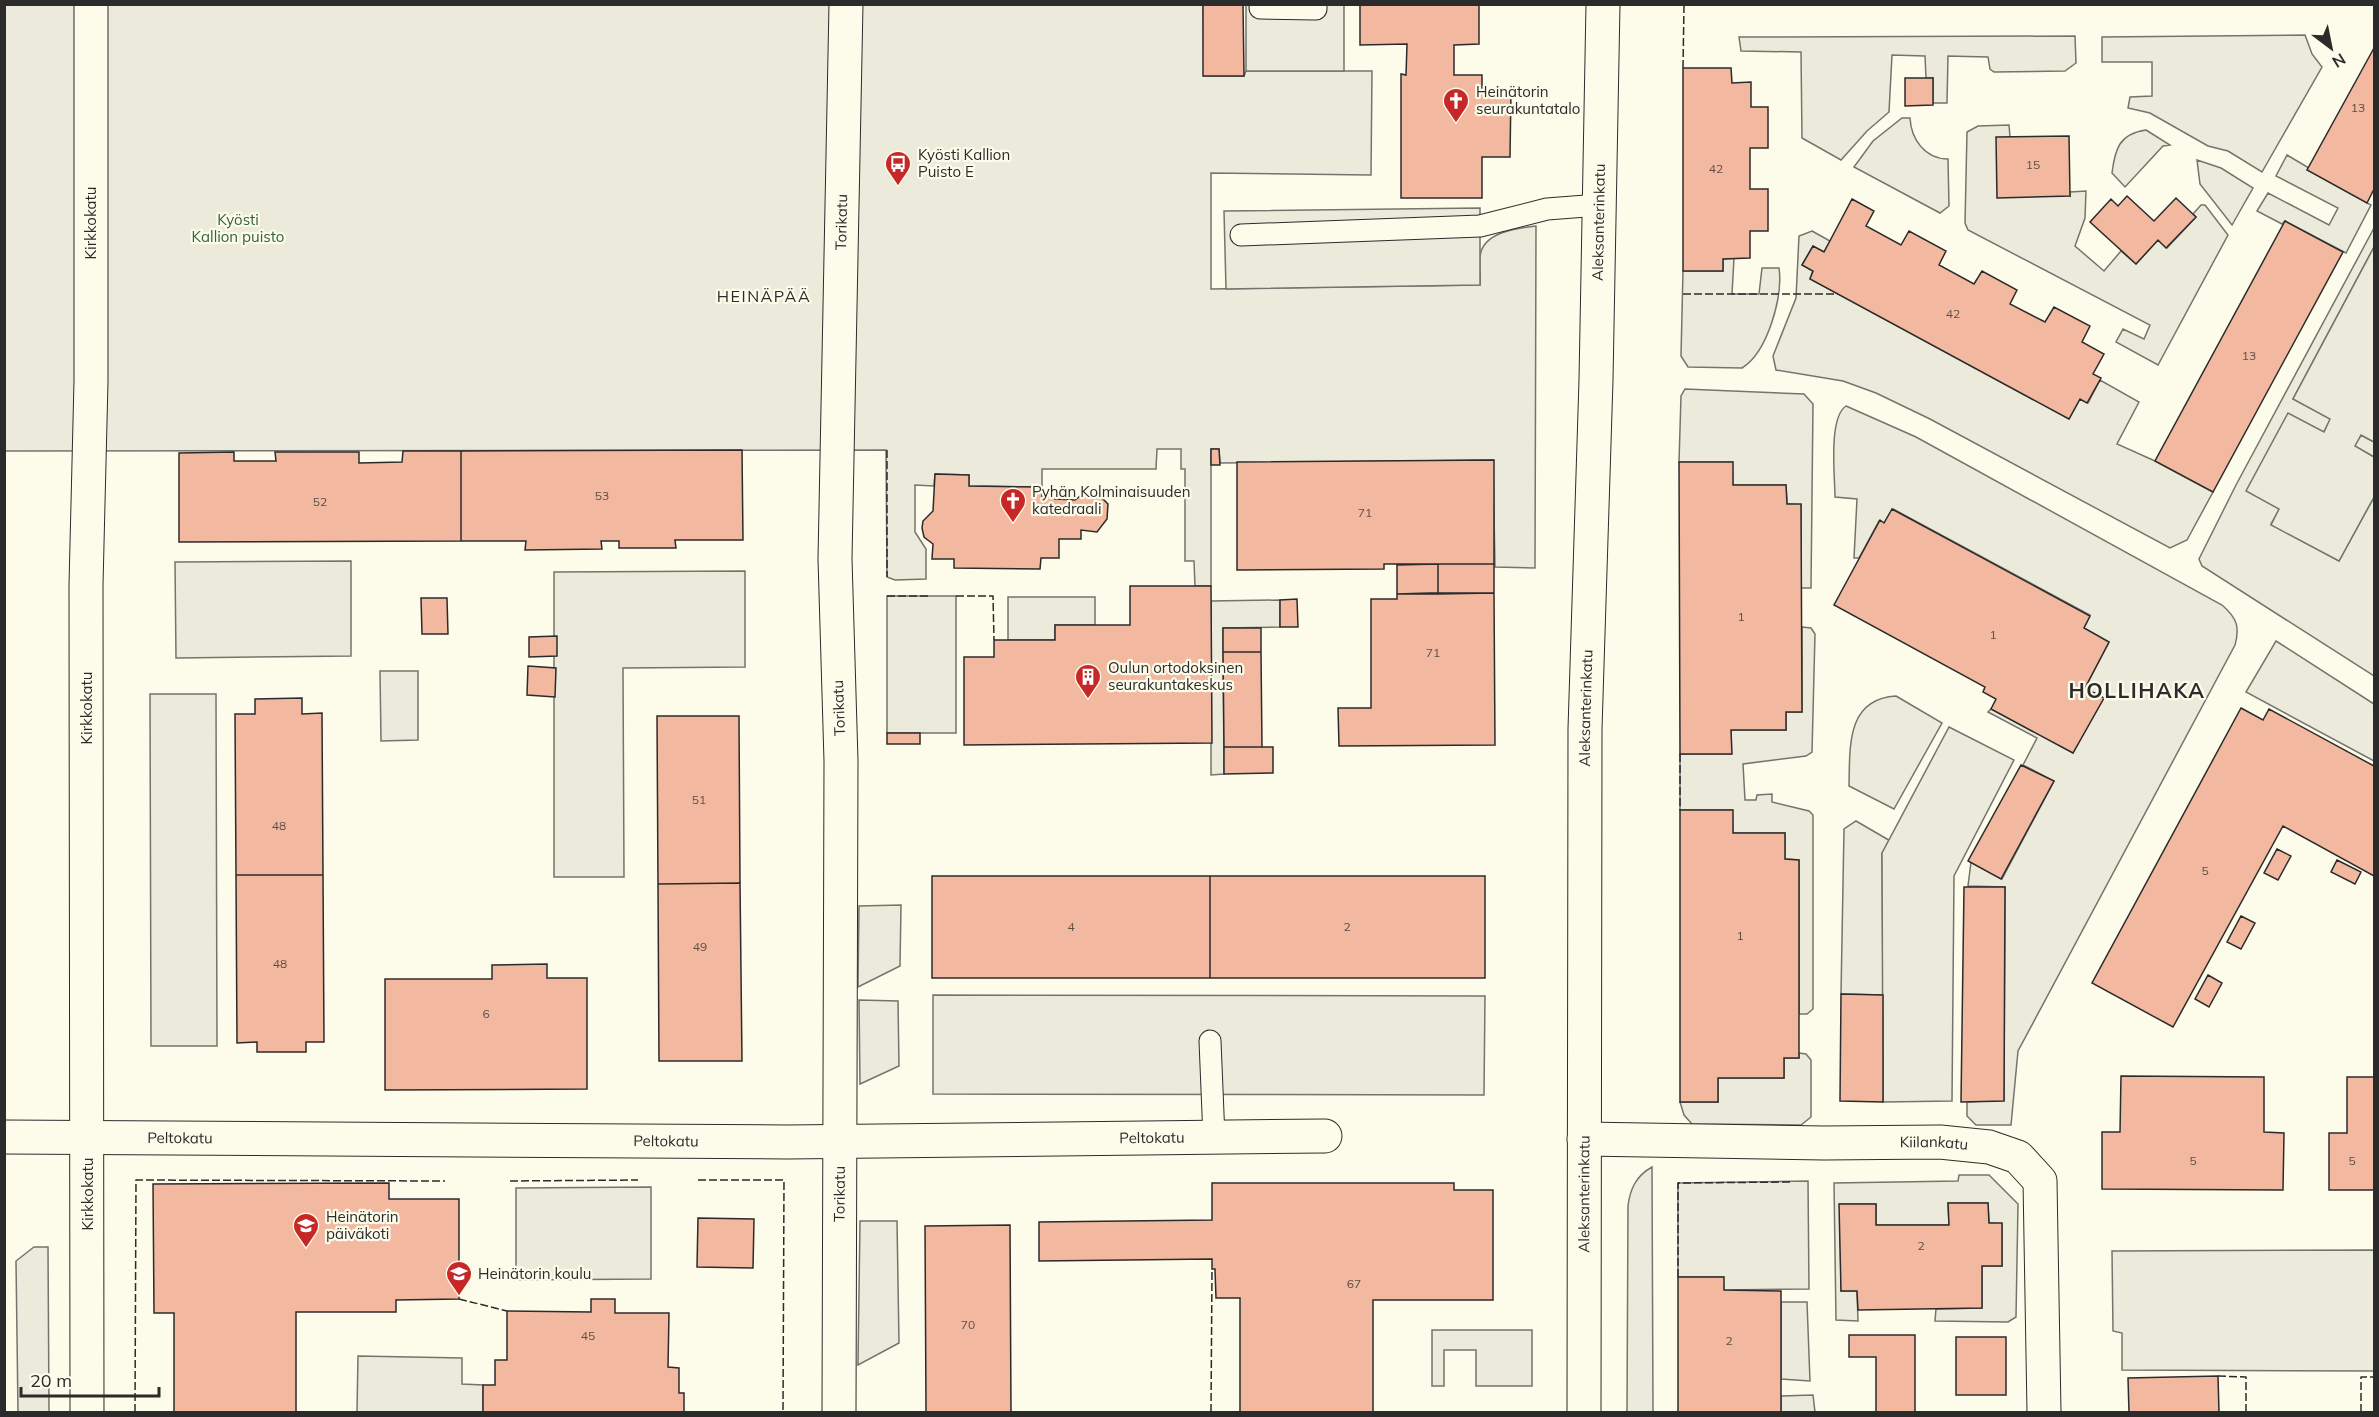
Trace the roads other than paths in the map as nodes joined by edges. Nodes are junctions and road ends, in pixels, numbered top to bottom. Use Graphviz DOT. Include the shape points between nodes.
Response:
graph roads {
  1 [pos="91,4"];
  2 [pos="846,4"];
  3 [pos="1316,4"];
  4 [pos="1603,4"];
  5 [pos="1260,8"];
  6 [pos="1599,205"];
  7 [pos="1241,235"];
  8 [pos="1210,1041"];
  9 [pos="1325,1136"];
  10 [pos="4,1137"];
  11 [pos="88,1137"];
  12 [pos="1214,1138"];
  13 [pos="1584,1139"];
  14 [pos="841,1142"];
  15 [pos="87,1413"];
  16 [pos="839,1413"];
  17 [pos="1584,1413"];
  18 [pos="2044,1413"];
  1 -- 11 [label="street, Kirkkokatu" via="91,381 86,585"];
  2 -- 14 [label="street, Torikatu" via="835,559 841,761"];
  3 -- 5 [label="lane" via="1316,9"];
  4 -- 6 [label="street, Aleksanterinkatu"];
  6 -- 7 [label="lane" via="1547,209 1480,226"];
  6 -- 13 [label="street, Aleksanterinkatu" via="1584,729"];
  8 -- 12 [label="lane"];
  9 -- 12 [label="street, Peltokatu"];
  10 -- 11 [label="street, Peltokatu"];
  11 -- 14 [label="street, Peltokatu"];
  11 -- 15 [label="street, Kirkkokatu"];
  12 -- 14 [label="street, Peltokatu"];
  13 -- 17 [label="street, Aleksanterinkatu"];
  13 -- 18 [label="street, Kiilankatu" via="1940,1142 1989,1147 2018,1157 2040,1181"];
  14 -- 16 [label="street, Torikatu"];
}
